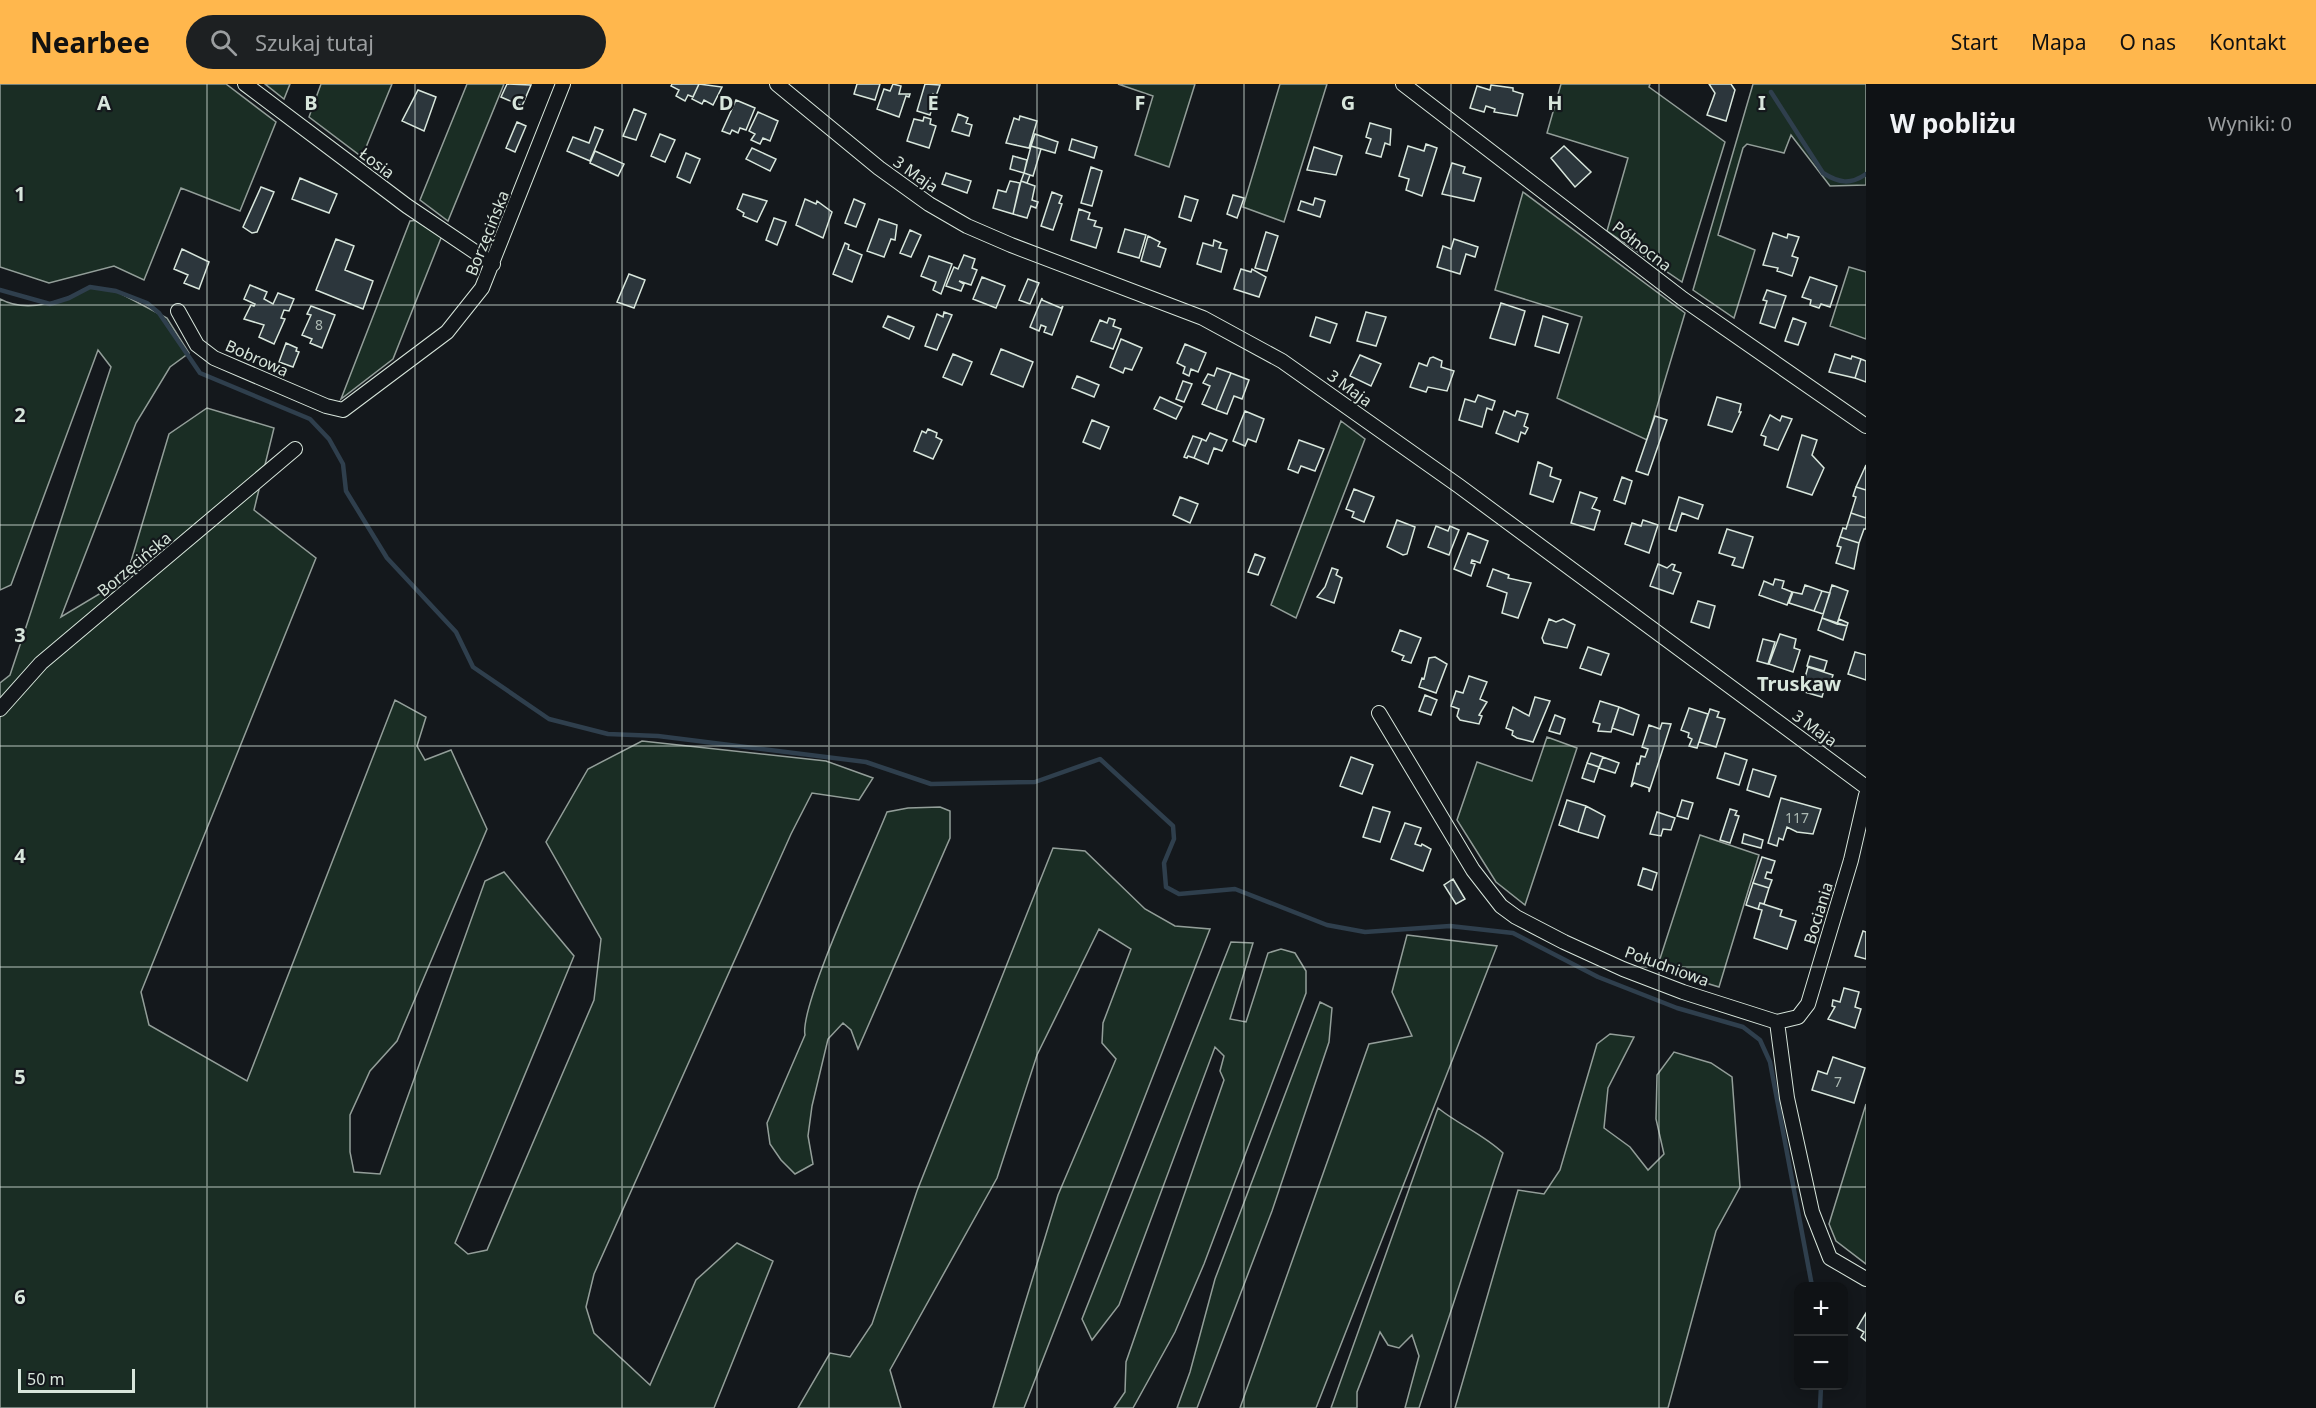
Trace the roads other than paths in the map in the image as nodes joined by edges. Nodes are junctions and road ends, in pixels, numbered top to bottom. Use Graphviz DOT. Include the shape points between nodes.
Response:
graph roads {
  1 [pos="245,84"];
  2 [pos="563,84"];
  3 [pos="777,84"];
  4 [pos="1403,84"];
  5 [pos="493,264"];
  6 [pos="178,311"];
  7 [pos="343,410"];
  8 [pos="1866,426"];
  9 [pos="295,449"];
  10 [pos="0,709"];
  11 [pos="1379,713"];
  12 [pos="1866,787"];
  13 [pos="1866,795"];
  14 [pos="1777,1022"];
  15 [pos="1866,1279"];
  1 -- 5 [label="street, Łosia" via="407,206"];
  2 -- 5 [label="street, Borzęcińska"];
  3 -- 12 [label="street, 3 Maja" via="879,168 957,220 1011,245 1203,318 1282,361 1459,486"];
  4 -- 8 [label="street, Północna" via="1683,298"];
  5 -- 7 [label="street, Borzęcińska" via="482,288 447,332"];
  6 -- 7 [label="street, Bobrowa" via="197,345 214,358"];
  9 -- 10 [label="street, Borzęcińska" via="40,663"];
  11 -- 14 [label="street, Południowa" via="1473,870 1501,906 1564,942 1623,969"];
  13 -- 14 [label="street, Bociania" via="1808,1004 1798,1017"];
  14 -- 15 [label="street" via="1787,1098 1812,1212 1830,1258"];
}
